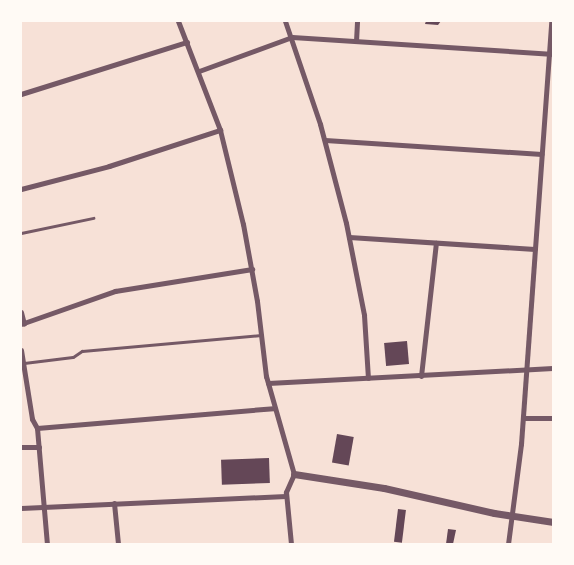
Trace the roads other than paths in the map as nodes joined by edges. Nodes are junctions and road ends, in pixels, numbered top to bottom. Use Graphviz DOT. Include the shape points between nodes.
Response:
graph roads {
  1 [pos="178,21"];
  2 [pos="285,21"];
  3 [pos="357,21"];
  4 [pos="551,21"];
  5 [pos="291,37"];
  6 [pos="356,41"];
  7 [pos="187,42"];
  8 [pos="551,54"];
  9 [pos="199,71"];
  10 [pos="21,94"];
  11 [pos="220,130"];
  12 [pos="325,140"];
  13 [pos="542,154"];
  14 [pos="21,189"];
  15 [pos="93,218"];
  16 [pos="21,233"];
  17 [pos="349,237"];
  18 [pos="435,243"];
  19 [pos="535,249"];
  20 [pos="252,269"];
  21 [pos="21,312"];
  22 [pos="23,324"];
  23 [pos="261,335"];
  24 [pos="21,350"];
  25 [pos="24,363"];
  26 [pos="553,368"];
  27 [pos="526,370"];
  28 [pos="421,376"];
  29 [pos="368,378"];
  30 [pos="268,384"];
  31 [pos="273,408"];
  32 [pos="523,418"];
  33 [pos="553,418"];
  34 [pos="38,428"];
  35 [pos="21,447"];
  36 [pos="39,447"];
  37 [pos="294,474"];
  38 [pos="286,496"];
  39 [pos="114,503"];
  40 [pos="43,507"];
  41 [pos="21,508"];
  42 [pos="513,516"];
  43 [pos="553,522"];
  44 [pos="47,544"];
  45 [pos="118,544"];
  46 [pos="291,544"];
  47 [pos="508,544"];
  1 -- 7 [label="street"];
  2 -- 5 [label="street"];
  3 -- 6 [label="street"];
  4 -- 8 [label="street"];
  5 -- 6 [label="street"];
  5 -- 9 [label="street"];
  5 -- 12 [label="street"];
  6 -- 8 [label="street"];
  7 -- 9 [label="street"];
  7 -- 10 [label="street"];
  8 -- 13 [label="street"];
  9 -- 11 [label="street"];
  11 -- 14 [label="street"];
  11 -- 20 [label="street"];
  12 -- 13 [label="street"];
  12 -- 17 [label="street"];
  13 -- 19 [label="street"];
  15 -- 16 [label="lane"];
  17 -- 18 [label="street"];
  17 -- 29 [label="street" via="364,315"];
  18 -- 19 [label="street"];
  18 -- 28 [label="street"];
  19 -- 27 [label="street"];
  20 -- 22 [label="street" via="115,291"];
  20 -- 23 [label="street"];
  21 -- 22 [label="street"];
  23 -- 25 [label="lane" via="82,351 73,357"];
  23 -- 30 [label="street"];
  24 -- 25 [label="street"];
  25 -- 34 [label="street" via="32,419"];
  26 -- 27 [label="street"];
  27 -- 28 [label="street"];
  27 -- 32 [label="street"];
  28 -- 29 [label="street"];
  29 -- 30 [label="street"];
  30 -- 31 [label="street"];
  31 -- 34 [label="street"];
  31 -- 37 [label="street"];
  32 -- 33 [label="street"];
  32 -- 42 [label="street"];
  34 -- 36 [label="street"];
  35 -- 36 [label="street"];
  36 -- 40 [label="street"];
  37 -- 38 [label="street"];
  37 -- 42 [label="street" via="384,488"];
  38 -- 39 [label="street"];
  38 -- 46 [label="street"];
  39 -- 40 [label="street"];
  39 -- 45 [label="street"];
  40 -- 41 [label="street"];
  40 -- 44 [label="street"];
  42 -- 43 [label="street"];
  42 -- 47 [label="street"];
}
